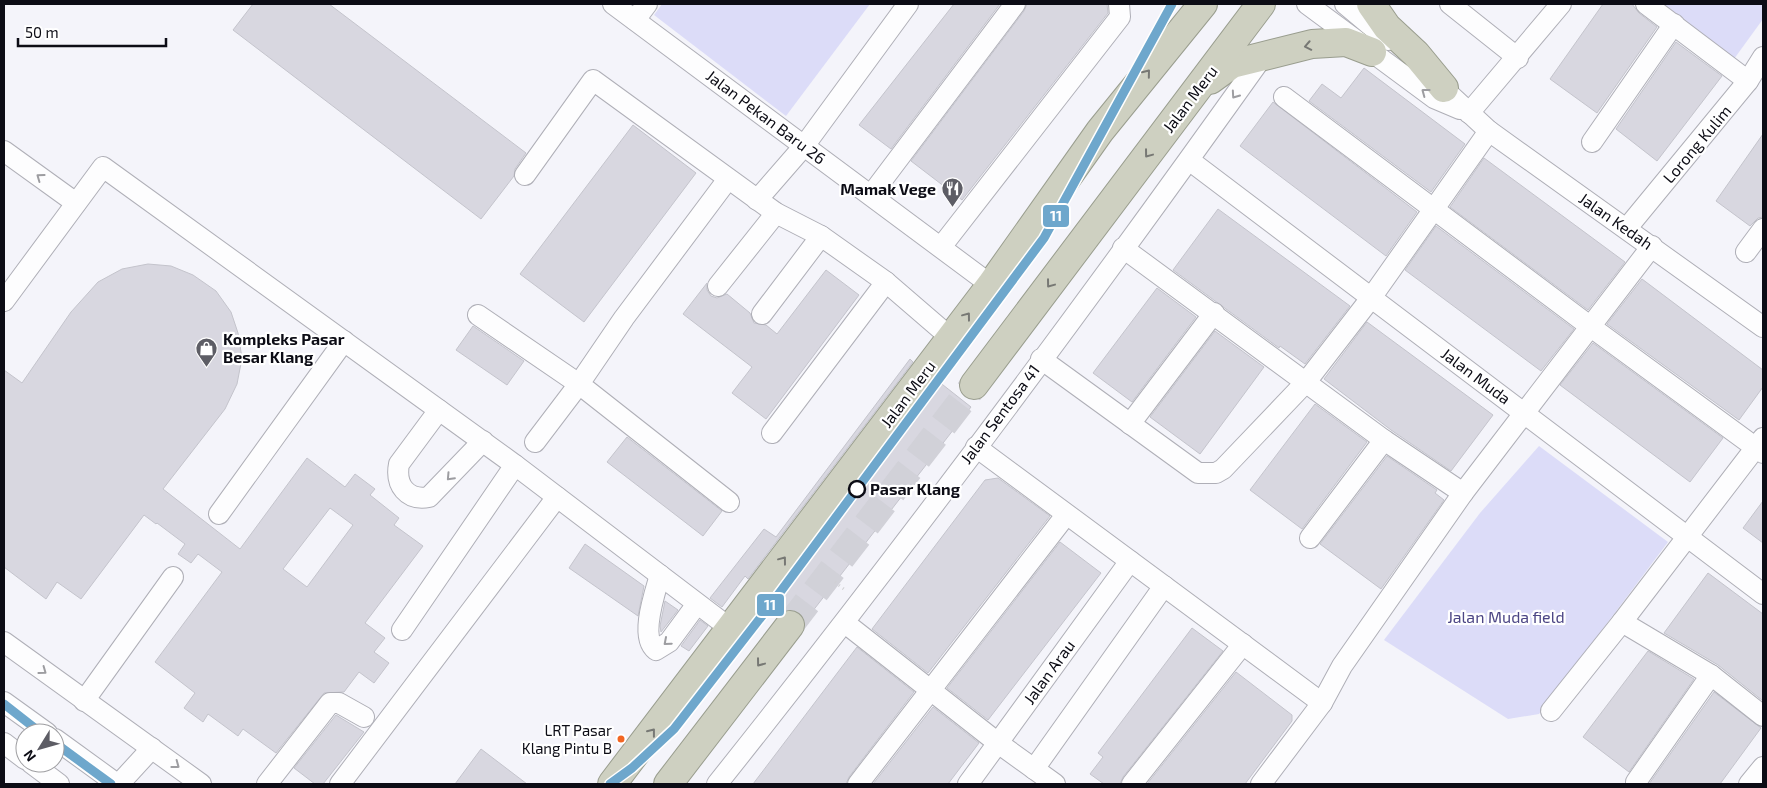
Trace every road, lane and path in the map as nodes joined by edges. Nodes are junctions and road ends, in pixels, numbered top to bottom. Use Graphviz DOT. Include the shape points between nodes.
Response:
graph roads {
  1 [pos="613,4"];
  2 [pos="647,4"];
  3 [pos="908,4"];
  4 [pos="1016,4"];
  5 [pos="1119,4"];
  6 [pos="1202,4"];
  7 [pos="1261,4"];
  8 [pos="1307,4"];
  9 [pos="1346,4"];
  10 [pos="1371,4"];
  11 [pos="1450,4"];
  12 [pos="1561,4"];
  13 [pos="1646,4"];
  14 [pos="635,20"];
  15 [pos="1674,24"];
  16 [pos="1372,52"];
  17 [pos="1263,56"];
  18 [pos="1763,57"];
  19 [pos="1518,58"];
  20 [pos="1748,81"];
  21 [pos="1444,88"];
  22 [pos="1196,90"];
  23 [pos="1284,97"];
  24 [pos="1469,113"];
  25 [pos="1489,131"];
  26 [pos="1592,142"];
  27 [pos="804,146"];
  28 [pos="4,150"];
  29 [pos="1189,160"];
  30 [pos="525,175"];
  31 [pos="728,179"];
  32 [pos="871,195"];
  33 [pos="757,200"];
  34 [pos="76,203"];
  35 [pos="1434,209"];
  36 [pos="776,214"];
  37 [pos="1627,228"];
  38 [pos="1763,229"];
  39 [pos="821,236"];
  40 [pos="1652,246"];
  41 [pos="941,247"];
  42 [pos="1123,248"];
  43 [pos="1746,252"];
  44 [pos="886,282"];
  45 [pos="991,285"];
  46 [pos="718,286"];
  47 [pos="1371,298"];
  48 [pos="4,301"];
  49 [pos="1214,313"];
  50 [pos="762,314"];
  51 [pos="478,315"];
  52 [pos="1591,327"];
  53 [pos="1763,327"];
  54 [pos="951,338"];
  55 [pos="344,341"];
  56 [pos="1041,359"];
  57 [pos="1306,382"];
  58 [pos="579,384"];
  59 [pos="974,385"];
  60 [pos="440,410"];
  61 [pos="1525,413"];
  62 [pos="1130,424"];
  63 [pos="772,433"];
  64 [pos="1384,440"];
  65 [pos="483,441"];
  66 [pos="535,442"];
  67 [pos="1761,446"];
  68 [pos="976,447"];
  69 [pos="515,464"];
  70 [pos="1463,493"];
  71 [pos="557,498"];
  72 [pos="729,502"];
  73 [pos="219,514"];
  74 [pos="1066,515"];
  75 [pos="1686,536"];
  76 [pos="1310,538"];
  77 [pos="1130,560"];
  78 [pos="660,575"];
  79 [pos="174,576"];
  80 [pos="1164,586"];
  81 [pos="1763,594"];
  82 [pos="697,604"];
  83 [pos="1622,622"];
  84 [pos="845,623"];
  85 [pos="790,625"];
  86 [pos="731,629"];
  87 [pos="402,630"];
  88 [pos="4,642"];
  89 [pos="1243,644"];
  90 [pos="1711,675"];
  91 [pos="930,690"];
  92 [pos="84,700"];
  93 [pos="4,702"];
  94 [pos="1322,703"];
  95 [pos="1551,711"];
  96 [pos="1763,716"];
  97 [pos="364,717"];
  98 [pos="33,723"];
  99 [pos="4,743"];
  100 [pos="998,743"];
  101 [pos="65,746"];
  102 [pos="152,748"];
  103 [pos="15,751"];
  104 [pos="1763,767"];
  105 [pos="1034,769"];
  106 [pos="44,773"];
  107 [pos="1636,782"];
  108 [pos="59,784"];
  109 [pos="118,784"];
  110 [pos="201,784"];
  111 [pos="267,784"];
  112 [pos="340,784"];
  113 [pos="612,784"];
  114 [pos="668,784"];
  115 [pos="717,784"];
  116 [pos="858,784"];
  117 [pos="968,784"];
  118 [pos="1055,784"];
  119 [pos="1132,784"];
  120 [pos="1261,784"];
  121 [pos="1749,784"];
  1 -- 14 [label="street, Jalan Pekan Baru 26"];
  2 -- 14 [label="street"];
  3 -- 27 [label="street"];
  4 -- 32 [label="street"];
  5 -- 41 [label="street" via="1120,17"];
  45 -- 6 [label="highway, Jalan Meru, one-way" via="1100,131"];
  7 -- 22 [label="highway, Jalan Meru"];
  8 -- 16 [label="street"];
  9 -- 21 [label="street, Jalan Kedah"];
  10 -- 21 [label="highway" via="1387,27 1416,54"];
  11 -- 19 [label="street"];
  12 -- 19 [label="street"];
  13 -- 15 [label="street"];
  14 -- 27 [label="street, Jalan Pekan Baru 26"];
  15 -- 20 [label="street"];
  15 -- 26 [label="street"];
  16 -- 17 [label="highway, one-way" via="1346,42 1312,44"];
  24 -- 16 [label="street, one-way" via="1434,98"];
  17 -- 22 [label="highway" via="1232,64"];
  17 -- 29 [label="street, Jalan Sentosa 41, one-way"];
  18 -- 20 [label="street, Lorong Kulim"];
  19 -- 24 [label="street"];
  20 -- 37 [label="street, Lorong Kulim"];
  21 -- 24 [label="street, Jalan Kedah"];
  22 -- 59 [label="highway, Jalan Meru, one-way"];
  23 -- 35 [label="street"];
  24 -- 25 [label="street, Jalan Kedah"];
  25 -- 35 [label="street"];
  25 -- 37 [label="street, Jalan Kedah"];
  27 -- 32 [label="street, Jalan Pekan Baru 26"];
  27 -- 33 [label="street"];
  34 -- 28 [label="street, one-way"];
  29 -- 42 [label="street, Jalan Sentosa 41"];
  29 -- 47 [label="street, Jalan Muda"];
  30 -- 31 [label="street" via="593,80"];
  31 -- 33 [label="street"];
  31 -- 58 [label="street"];
  32 -- 41 [label="street, Jalan Pekan Baru 26"];
  33 -- 36 [label="street"];
  34 -- 48 [label="street"];
  34 -- 55 [label="street" via="102,167"];
  35 -- 47 [label="street"];
  35 -- 52 [label="street"];
  36 -- 39 [label="street"];
  36 -- 46 [label="street"];
  37 -- 40 [label="street, Jalan Kedah"];
  38 -- 43 [label="street"];
  39 -- 44 [label="street"];
  39 -- 50 [label="street"];
  40 -- 52 [label="street"];
  40 -- 53 [label="street, Jalan Kedah"];
  41 -- 45 [label="street, Jalan Pekan Baru 26"];
  42 -- 49 [label="street"];
  42 -- 56 [label="street, Jalan Sentosa 41"];
  44 -- 54 [label="street"];
  44 -- 63 [label="street"];
  54 -- 45 [label="highway, Jalan Meru, one-way"];
  47 -- 57 [label="street"];
  47 -- 61 [label="street, Jalan Muda"];
  49 -- 57 [label="street"];
  49 -- 62 [label="street"];
  51 -- 58 [label="street"];
  52 -- 61 [label="street"];
  52 -- 67 [label="street"];
  86 -- 54 [label="highway, Jalan Meru, one-way"];
  55 -- 60 [label="street"];
  55 -- 73 [label="street"];
  56 -- 62 [label="street"];
  56 -- 68 [label="street, Jalan Sentosa 41"];
  57 -- 62 [label="street" via="1216,473 1198,473"];
  57 -- 64 [label="street"];
  58 -- 66 [label="street"];
  58 -- 72 [label="street"];
  60 -- 65 [label="street"];
  65 -- 60 [label="street, one-way" via="429,497 409,494 400,486 399,464"];
  61 -- 70 [label="street"];
  61 -- 75 [label="street, Jalan Muda"];
  64 -- 70 [label="street"];
  64 -- 76 [label="street"];
  65 -- 69 [label="street"];
  67 -- 75 [label="street"];
  68 -- 74 [label="street"];
  68 -- 84 [label="street, Jalan Sentosa 41"];
  69 -- 71 [label="street"];
  69 -- 87 [label="street"];
  70 -- 94 [label="street" via="1342,666"];
  71 -- 78 [label="street"];
  71 -- 112 [label="street"];
  74 -- 77 [label="street"];
  74 -- 91 [label="street"];
  75 -- 81 [label="street, Jalan Muda"];
  75 -- 83 [label="street"];
  77 -- 80 [label="street"];
  77 -- 100 [label="street, Jalan Arau"];
  78 -- 82 [label="street"];
  82 -- 78 [label="street, one-way" via="669,642 656,650 649,642 649,627 650,609"];
  79 -- 92 [label="street"];
  80 -- 89 [label="street"];
  80 -- 105 [label="street"];
  82 -- 86 [label="street"];
  83 -- 90 [label="street"];
  83 -- 95 [label="street"];
  84 -- 91 [label="street"];
  84 -- 115 [label="street, Jalan Sentosa 41"];
  85 -- 114 [label="highway, one-way"];
  113 -- 86 [label="highway, Jalan Meru, one-way"];
  88 -- 92 [label="street, one-way"];
  89 -- 94 [label="street"];
  89 -- 119 [label="street"];
  90 -- 96 [label="street"];
  90 -- 107 [label="street"];
  91 -- 100 [label="street"];
  91 -- 116 [label="street"];
  92 -- 102 [label="street"];
  93 -- 98 [label="street"];
  94 -- 120 [label="street"];
  97 -- 111 [label="street" via="339,703 330,703"];
  99 -- 103 [label="street"];
  100 -- 105 [label="street"];
  100 -- 117 [label="street, Jalan Arau"];
  101 -- 109 [label="street"];
  102 -- 109 [label="street"];
  102 -- 110 [label="street, one-way"];
  104 -- 121 [label="street"];
  105 -- 118 [label="street"];
  106 -- 108 [label="street"];
}
